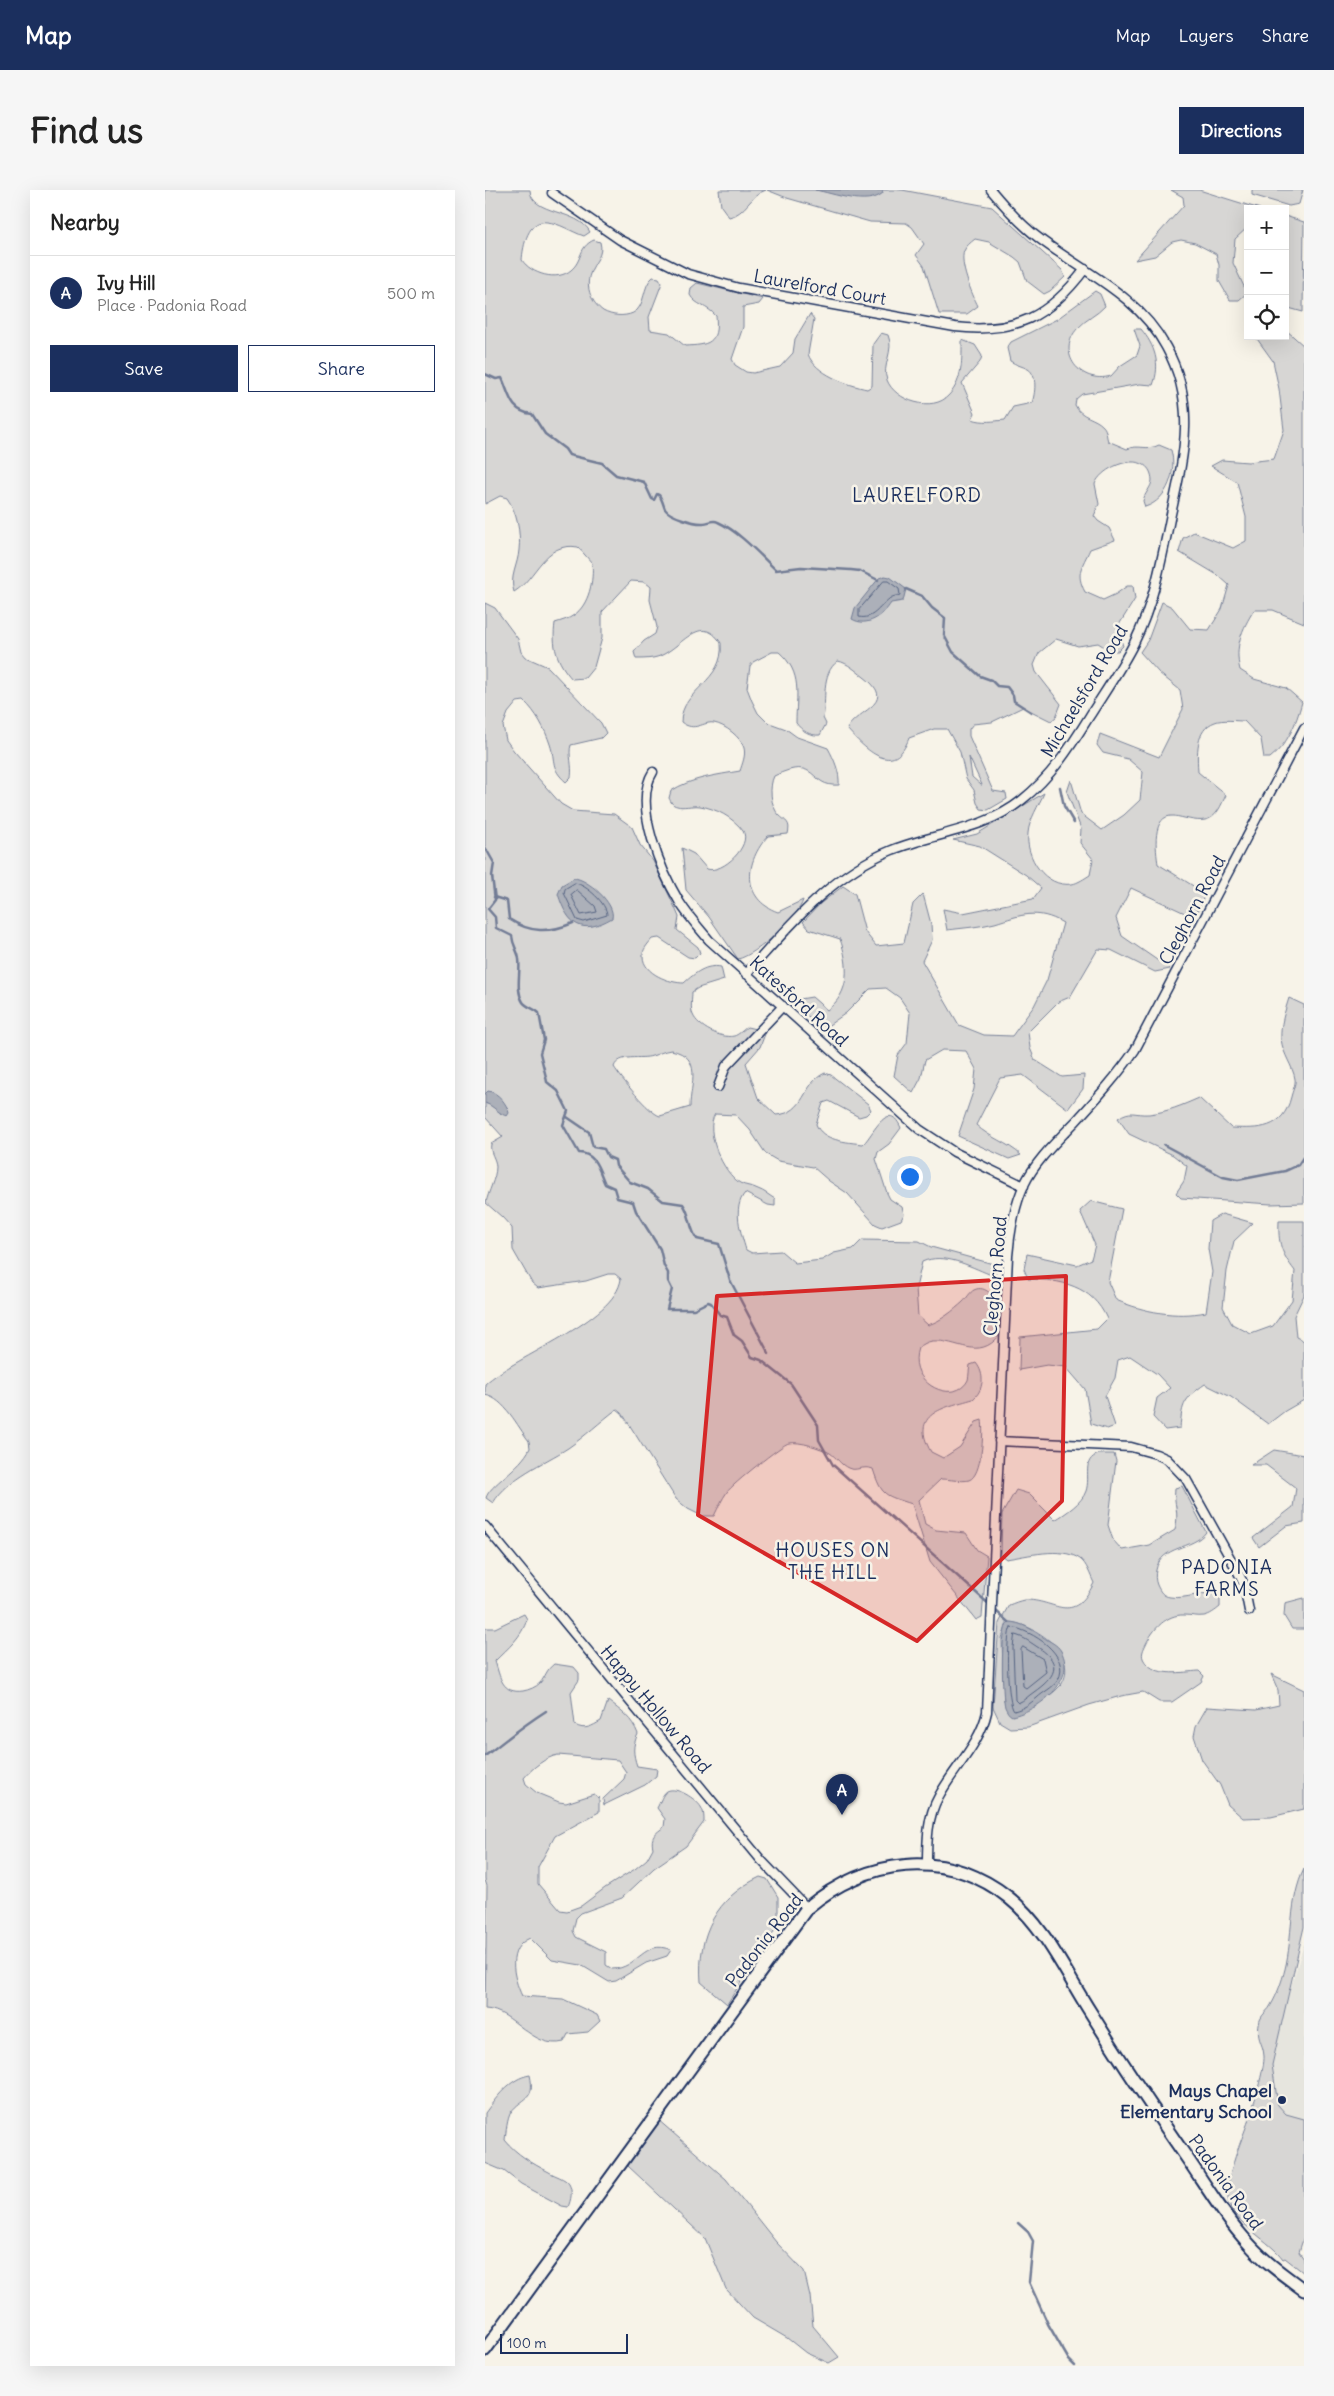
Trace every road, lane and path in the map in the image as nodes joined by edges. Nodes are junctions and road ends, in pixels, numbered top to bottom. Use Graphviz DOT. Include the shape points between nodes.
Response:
graph roads {
  1 [pos="991,190"];
  2 [pos="552,192"];
  3 [pos="1085,269"];
  4 [pos="1304,728"];
  5 [pos="653,772"];
  6 [pos="745,974"];
  7 [pos="783,1006"];
  8 [pos="718,1087"];
  9 [pos="1024,1186"];
  10 [pos="999,1441"];
  11 [pos="485,1526"];
  12 [pos="1249,1611"];
  13 [pos="927,1864"];
  14 [pos="807,1908"];
  15 [pos="1304,2290"];
  16 [pos="485,2350"];
  1 -- 3 [label="street, Michaelsford Road" via="1026,228"];
  2 -- 3 [label="street, Laurelford Court" via="620,240 689,274 739,288 955,327 990,329 1025,320 1055,303 1069,291"];
  3 -- 6 [label="street, Michaelsford Road" via="1127,298 1154,329 1175,367 1185,408 1185,444 1168,527 1152,596 1134,643 1069,749 1039,787 994,818 892,850 853,869 817,897"];
  4 -- 9 [label="street, Cleghorn Road" via="1135,1050 1111,1082 1052,1146"];
  5 -- 6 [label="street, Katesford Road" via="645,796 647,812 651,835 669,883 693,922"];
  6 -- 7 [label="street, Katesford Road"];
  7 -- 8 [label="street" via="726,1066"];
  7 -- 9 [label="street, Katesford Road" via="935,1142"];
  9 -- 10 [label="street, Cleghorn Road" via="1009,1236"];
  10 -- 12 [label="street" via="1131,1447 1167,1459 1186,1479 1239,1574"];
  10 -- 13 [label="street, Cleghorn Road" via="987,1712 974,1744 946,1784 933,1810"];
  11 -- 14 [label="street, Happy Hollow Road" via="761,1860"];
  13 -- 14 [label="main road, Padonia Road" via="870,1871 834,1887"];
  13 -- 15 [label="main road, Padonia Road" via="975,1877 1021,1908 1041,1933 1214,2198 1248,2243"];
  14 -- 16 [label="main road, Padonia Road"];
}
